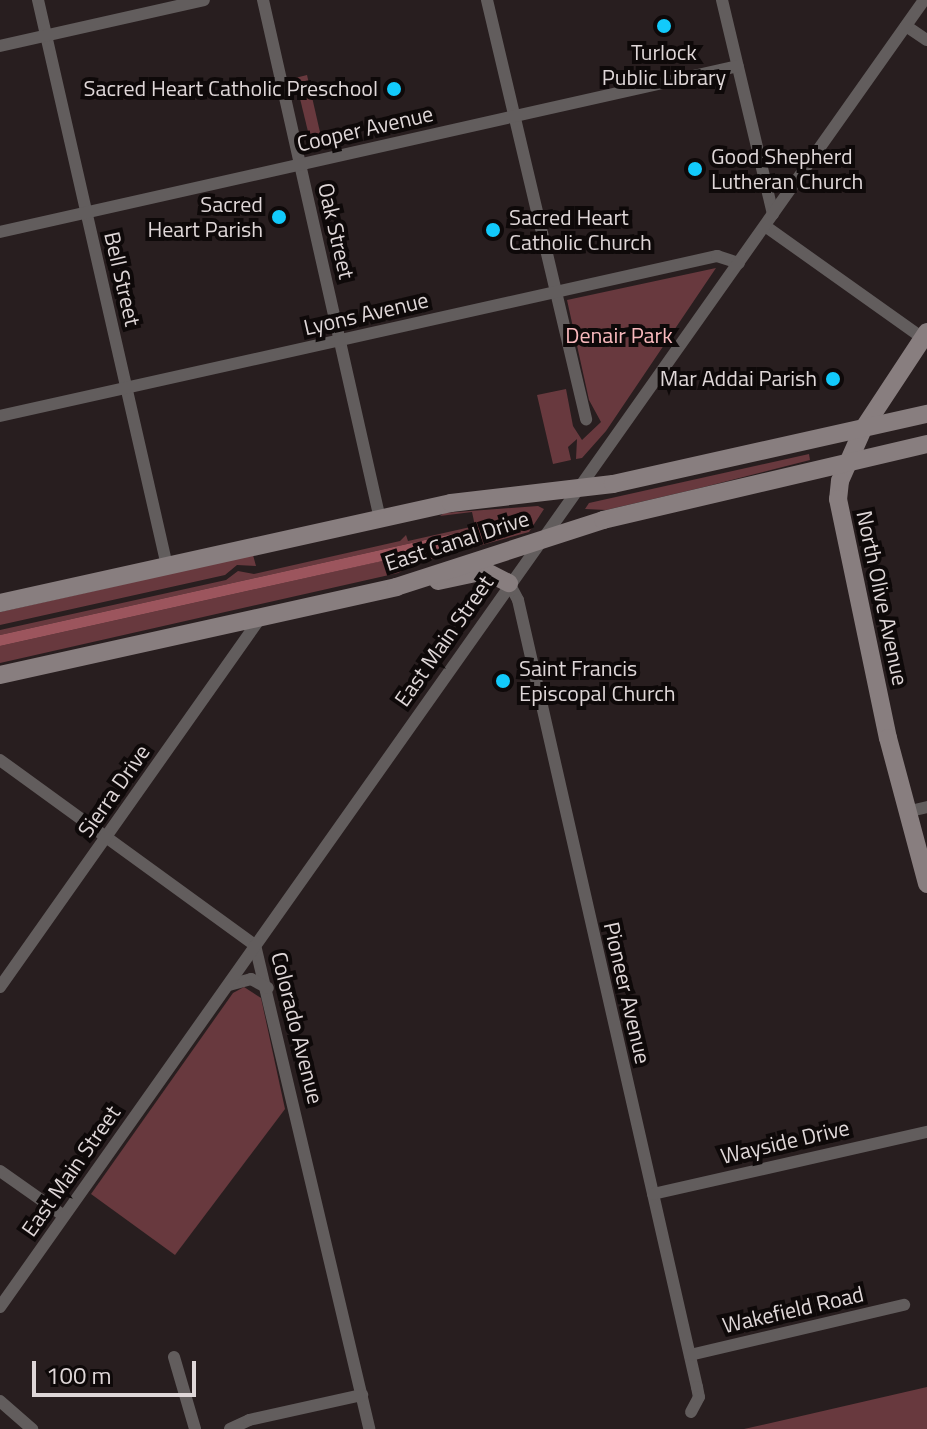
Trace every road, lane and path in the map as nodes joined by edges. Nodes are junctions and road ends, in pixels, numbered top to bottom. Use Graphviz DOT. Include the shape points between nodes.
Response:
graph roads {
  1 [pos="38,0"];
  2 [pos="204,0"];
  3 [pos="263,0"];
  4 [pos="487,0"];
  5 [pos="722,0"];
  6 [pos="924,0"];
  7 [pos="906,26"];
  8 [pos="46,36"];
  9 [pos="927,40"];
  10 [pos="0,46"];
  11 [pos="738,66"];
  12 [pos="514,117"];
  13 [pos="300,164"];
  14 [pos="87,212"];
  15 [pos="773,214"];
  16 [pos="765,226"];
  17 [pos="0,232"];
  18 [pos="739,263"];
  19 [pos="554,292"];
  20 [pos="926,337"];
  21 [pos="340,340"];
  22 [pos="127,388"];
  23 [pos="927,414"];
  24 [pos="0,416"];
  25 [pos="586,419"];
  26 [pos="863,429"];
  27 [pos="927,444"];
  28 [pos="847,462"];
  29 [pos="581,487"];
  30 [pos="380,519"];
  31 [pos="540,539"];
  32 [pos="167,566"];
  33 [pos="509,583"];
  34 [pos="396,587"];
  35 [pos="0,603"];
  36 [pos="261,617"];
  37 [pos="0,675"];
  38 [pos="0,760"];
  39 [pos="927,807"];
  40 [pos="906,812"];
  41 [pos="107,835"];
  42 [pos="927,884"];
  43 [pos="255,945"];
  44 [pos="0,987"];
  45 [pos="268,988"];
  46 [pos="224,990"];
  47 [pos="927,1132"];
  48 [pos="0,1171"];
  49 [pos="653,1194"];
  50 [pos="64,1216"];
  51 [pos="904,1305"];
  52 [pos="0,1307"];
  53 [pos="690,1355"];
  54 [pos="174,1357"];
  55 [pos="362,1395"];
  56 [pos="0,1401"];
  57 [pos="691,1412"];
  58 [pos="32,1429"];
  59 [pos="195,1429"];
  60 [pos="230,1429"];
  61 [pos="369,1429"];
  1 -- 8 [label="street, Bell Street"];
  2 -- 8 [label="street"];
  3 -- 13 [label="street, Oak Street"];
  4 -- 12 [label="street"];
  5 -- 11 [label="street"];
  6 -- 7 [label="street, East Main Street"];
  7 -- 9 [label="street"];
  7 -- 15 [label="street, East Main Street"];
  8 -- 10 [label="street"];
  8 -- 14 [label="street, Bell Street"];
  11 -- 12 [label="street, Cooper Avenue"];
  11 -- 15 [label="street"];
  12 -- 13 [label="street, Cooper Avenue"];
  12 -- 19 [label="street"];
  13 -- 14 [label="street, Cooper Avenue"];
  13 -- 21 [label="street, Oak Street"];
  14 -- 17 [label="street, Cooper Avenue"];
  14 -- 22 [label="street, Bell Street"];
  15 -- 16 [label="street, East Main Street"];
  16 -- 18 [label="street, East Main Street"];
  16 -- 20 [label="street"];
  18 -- 19 [label="street, Lyons Avenue" via="717,256"];
  18 -- 29 [label="street, East Main Street"];
  19 -- 21 [label="street, Lyons Avenue"];
  19 -- 25 [label="street"];
  20 -- 26 [label="main road, North Olive Avenue"];
  21 -- 22 [label="street, Lyons Avenue"];
  21 -- 30 [label="street, Oak Street"];
  22 -- 24 [label="street, Lyons Avenue"];
  22 -- 32 [label="street, Bell Street"];
  23 -- 26 [label="main road, East Canal Drive"];
  26 -- 28 [label="main road, North Olive Avenue"];
  26 -- 29 [label="main road, East Canal Drive"];
  27 -- 28 [label="main road, East Canal Drive"];
  28 -- 31 [label="main road, East Canal Drive"];
  28 -- 40 [label="main road, North Olive Avenue" via="838,488 842,529"];
  29 -- 30 [label="main road, East Canal Drive" via="471,499"];
  29 -- 31 [label="street, East Main Street"];
  30 -- 32 [label="main road, East Canal Drive"];
  31 -- 33 [label="street, East Main Street"];
  31 -- 34 [label="main road, East Canal Drive"];
  32 -- 35 [label="main road, East Canal Drive"];
  33 -- 34 [label="main road" via="485,571"];
  33 -- 43 [label="street, East Main Street"];
  33 -- 49 [label="street, Pioneer Avenue" via="518,600"];
  34 -- 36 [label="main road, East Canal Drive"];
  36 -- 37 [label="main road, East Canal Drive"];
  36 -- 41 [label="street, Sierra Drive"];
  38 -- 41 [label="street, Colorado Avenue"];
  39 -- 40 [label="street"];
  40 -- 42 [label="main road, North Olive Avenue"];
  41 -- 43 [label="street, Colorado Avenue"];
  41 -- 44 [label="street, Sierra Drive"];
  43 -- 45 [label="street, Colorado Avenue"];
  43 -- 46 [label="street, East Main Street"];
  45 -- 46 [label="street" via="247,979"];
  45 -- 55 [label="street, Colorado Avenue"];
  46 -- 50 [label="street, East Main Street"];
  47 -- 49 [label="street, Wayside Drive"];
  48 -- 50 [label="street"];
  49 -- 53 [label="street, Pioneer Avenue"];
  50 -- 52 [label="street, East Main Street"];
  51 -- 53 [label="street, Wakefield Road"];
  53 -- 57 [label="street, Pioneer Avenue" via="699,1397"];
  54 -- 59 [label="street"];
  55 -- 60 [label="street"];
  55 -- 61 [label="street, Colorado Avenue"];
  56 -- 58 [label="street"];
}
